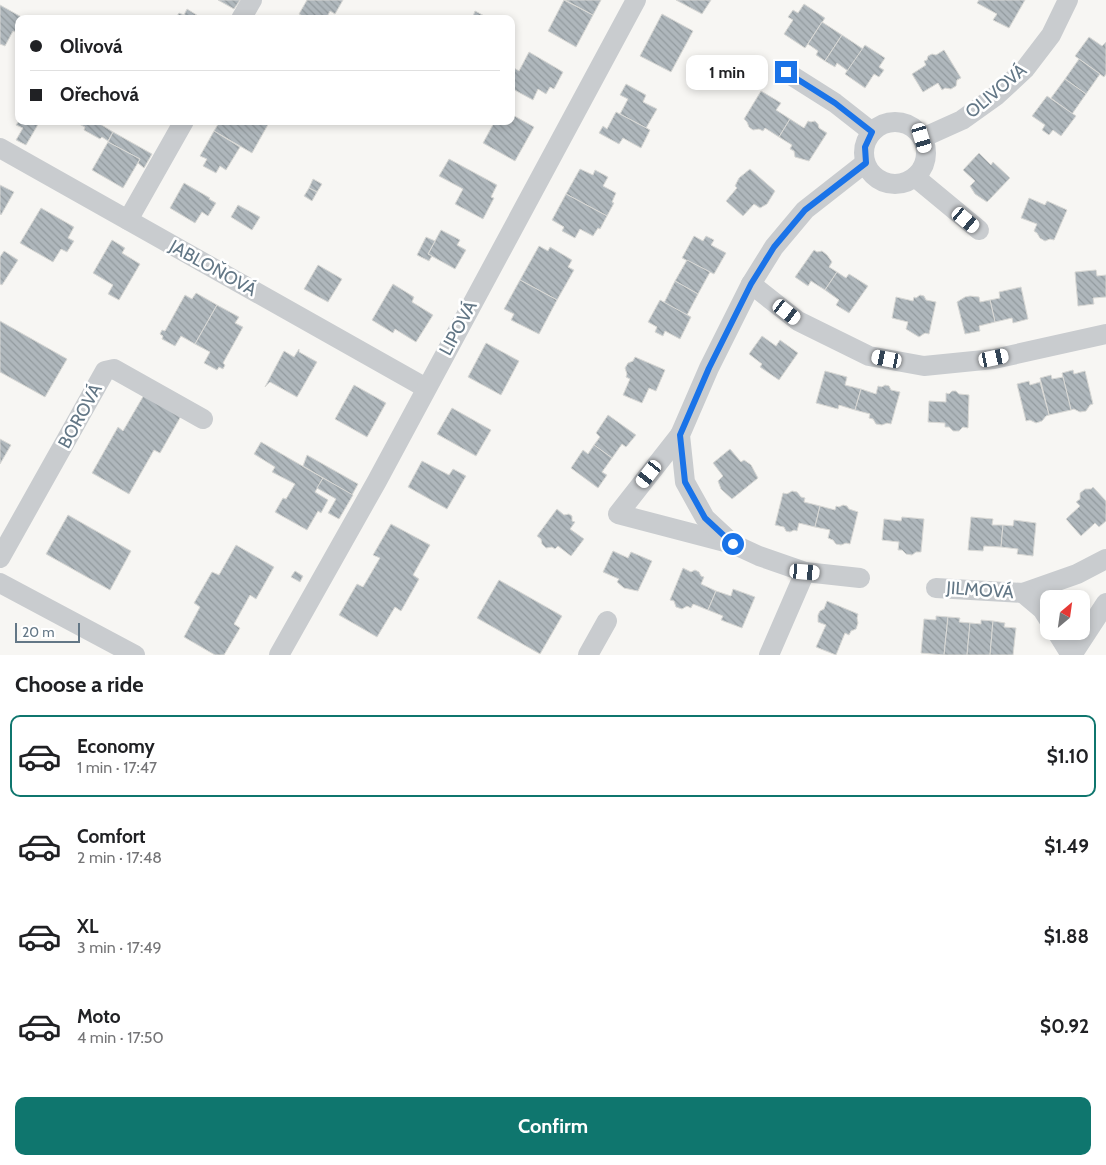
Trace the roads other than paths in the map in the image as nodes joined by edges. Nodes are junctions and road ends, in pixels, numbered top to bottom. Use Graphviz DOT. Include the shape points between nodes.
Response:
graph roads {
  1 [pos="252,0"];
  2 [pos="636,0"];
  3 [pos="1068,0"];
  4 [pos="243,15"];
  5 [pos="786,72"];
  6 [pos="182,125"];
  7 [pos="872,132"];
  8 [pos="922,138"];
  9 [pos="0,148"];
  10 [pos="866,163"];
  11 [pos="915,177"];
  12 [pos="128,220"];
  13 [pos="979,230"];
  14 [pos="751,284"];
  15 [pos="1106,334"];
  16 [pos="426,388"];
  17 [pos="203,419"];
  18 [pos="680,435"];
  19 [pos="733,544"];
  20 [pos="0,558"];
  21 [pos="1106,559"];
  22 [pos="805,572"];
  23 [pos="860,578"];
  24 [pos="0,583"];
  25 [pos="936,588"];
  26 [pos="1023,593"];
  27 [pos="1106,603"];
  28 [pos="1040,606"];
  29 [pos="606,621"];
  30 [pos="1062,640"];
  31 [pos="135,655"];
  32 [pos="279,655"];
  33 [pos="588,655"];
  34 [pos="768,655"];
  35 [pos="1071,655"];
  1 -- 4 [label="street"];
  2 -- 16 [label="street, LIPOVÁ"];
  3 -- 8 [label="street, OLIVOVÁ" via="1051,35 1025,69 997,95 962,120"];
  5 -- 7 [label="street" via="835,103"];
  6 -- 12 [label="street"];
  7 -- 8 [label="street" via="880,126 899,122 908,125"];
  7 -- 10 [label="street" via="865,147"];
  8 -- 11 [label="street" via="925,159"];
  9 -- 12 [label="street, JABLOŇOVÁ"];
  10 -- 11 [label="street" via="870,172 887,183 897,184"];
  10 -- 14 [label="street" via="805,210 774,247"];
  11 -- 13 [label="street"];
  12 -- 16 [label="street, JABLOŇOVÁ"];
  14 -- 15 [label="street" via="798,321 869,356 924,366 994,358"];
  14 -- 18 [label="street"];
  16 -- 32 [label="street, LIPOVÁ"];
  17 -- 20 [label="street, BOROVÁ" via="114,369 105,371"];
  18 -- 19 [label="street" via="685,482 705,518"];
  18 -- 19 [label="street" via="618,514"];
  19 -- 22 [label="street"];
  21 -- 26 [label="street, JILMOVÁ" via="1077,574"];
  22 -- 23 [label="street"];
  22 -- 34 [label="street"];
  24 -- 31 [label="street"];
  25 -- 26 [label="street, JILMOVÁ"];
  26 -- 28 [label="street, JILMOVÁ"];
  27 -- 35 [label="street"];
  29 -- 33 [label="street"];
  30 -- 35 [label="street"];
}
